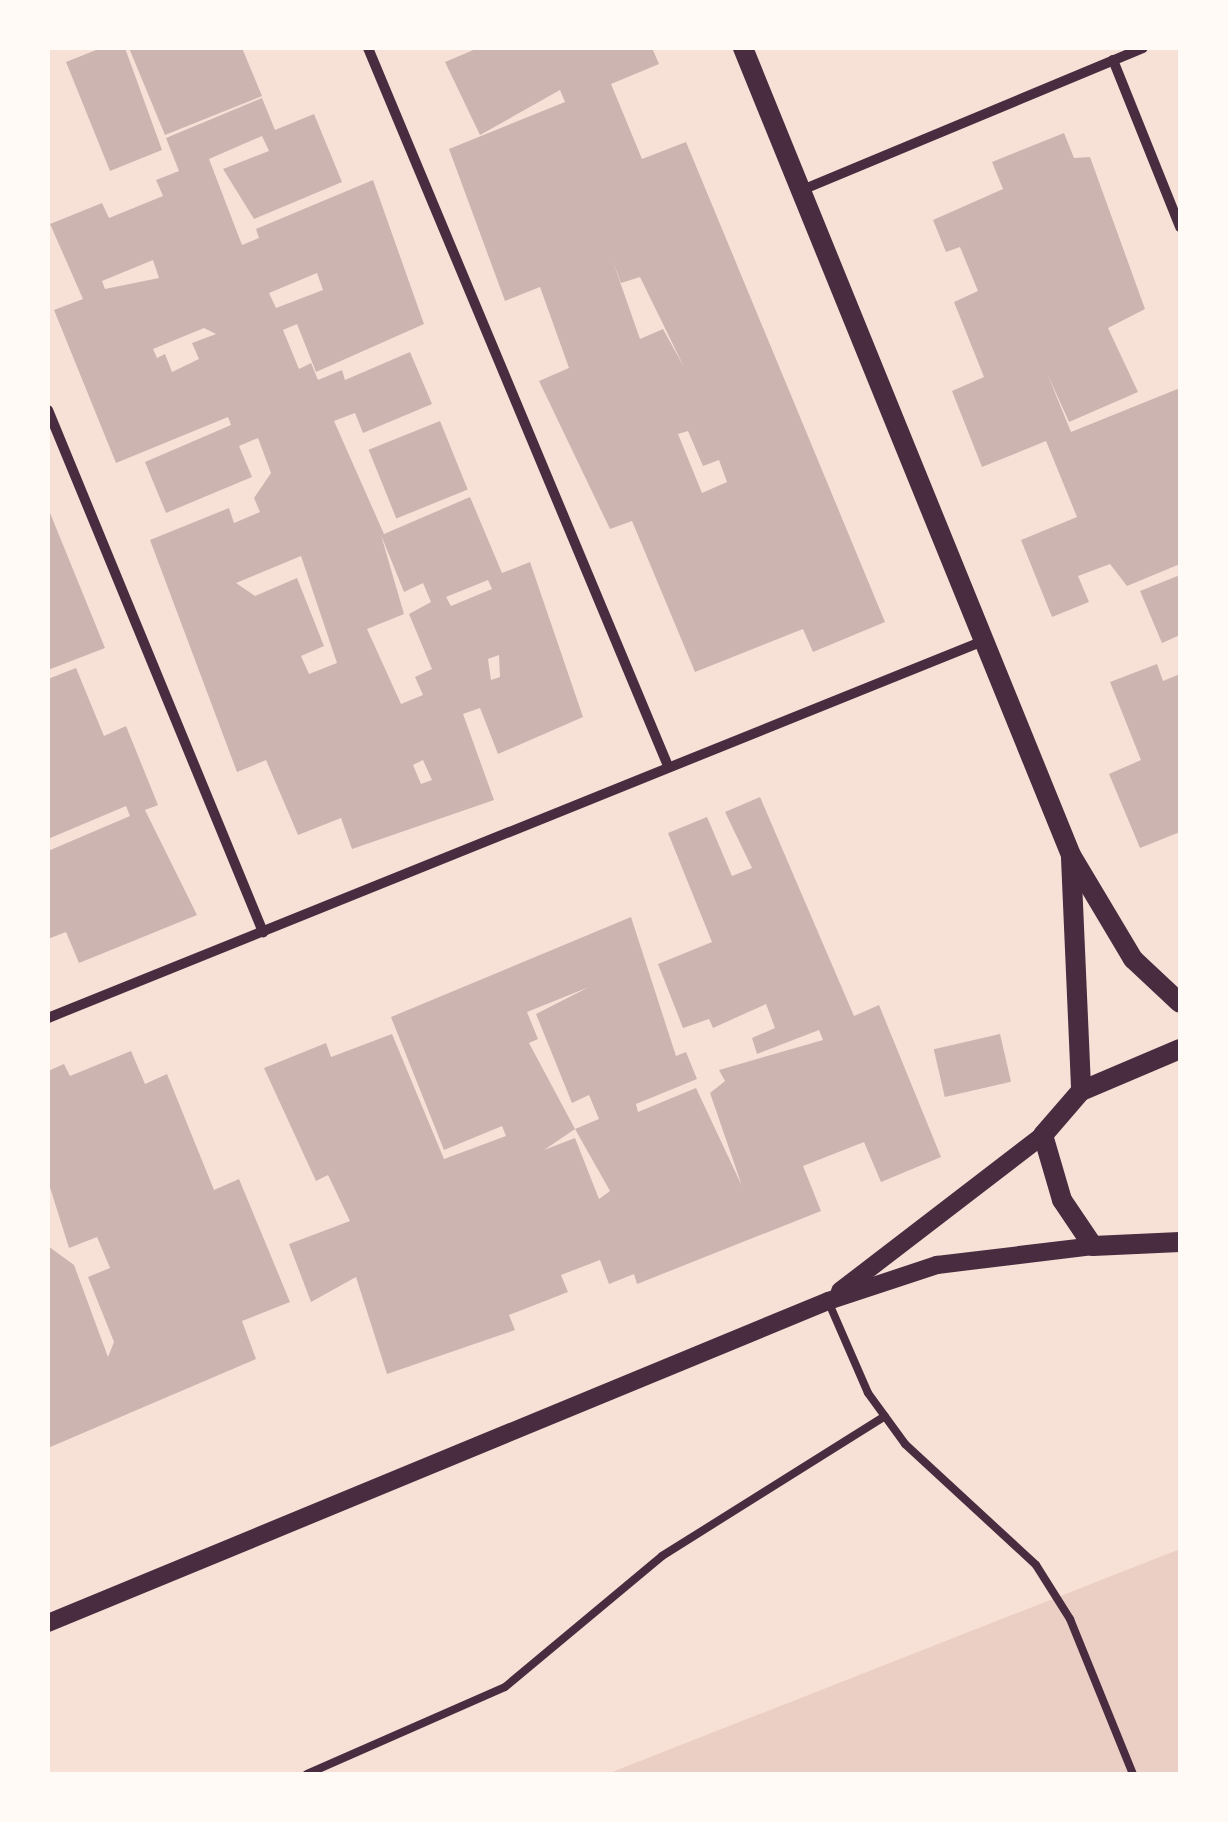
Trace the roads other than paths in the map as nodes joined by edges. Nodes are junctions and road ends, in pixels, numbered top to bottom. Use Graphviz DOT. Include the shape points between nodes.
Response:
graph roads {
  1 [pos="368,48"];
  2 [pos="743,48"];
  3 [pos="1143,48"];
  4 [pos="1112,60"];
  5 [pos="802,190"];
  6 [pos="1180,228"];
  7 [pos="48,410"];
  8 [pos="988,640"];
  9 [pos="668,766"];
  10 [pos="1071,855"];
  11 [pos="263,932"];
  12 [pos="1180,1003"];
  13 [pos="48,1018"];
  14 [pos="1180,1049"];
  15 [pos="1081,1091"];
  16 [pos="1043,1135"];
  17 [pos="1180,1242"];
  18 [pos="1093,1246"];
  19 [pos="828,1301"];
  20 [pos="885,1416"];
  21 [pos="48,1624"];
  22 [pos="306,1774"];
  23 [pos="1132,1774"];
  1 -- 9 [label="street"];
  2 -- 5 [label="main road"];
  3 -- 4 [label="street"];
  4 -- 5 [label="street"];
  4 -- 6 [label="street"];
  5 -- 8 [label="main road"];
  7 -- 11 [label="street"];
  8 -- 9 [label="street"];
  8 -- 10 [label="main road"];
  9 -- 11 [label="street"];
  10 -- 12 [label="main road" via="1133,959"];
  10 -- 15 [label="main road"];
  11 -- 13 [label="street"];
  14 -- 15 [label="main road"];
  15 -- 16 [label="main road"];
  16 -- 18 [label="main road" via="1062,1200"];
  16 -- 19 [label="street"];
  17 -- 18 [label="main road"];
  18 -- 19 [label="street" via="937,1265"];
  19 -- 20 [label="lane"];
  19 -- 21 [label="street"];
  20 -- 22 [label="lane" via="662,1556 505,1687"];
  20 -- 23 [label="lane" via="1036,1566 1070,1619"];
}
